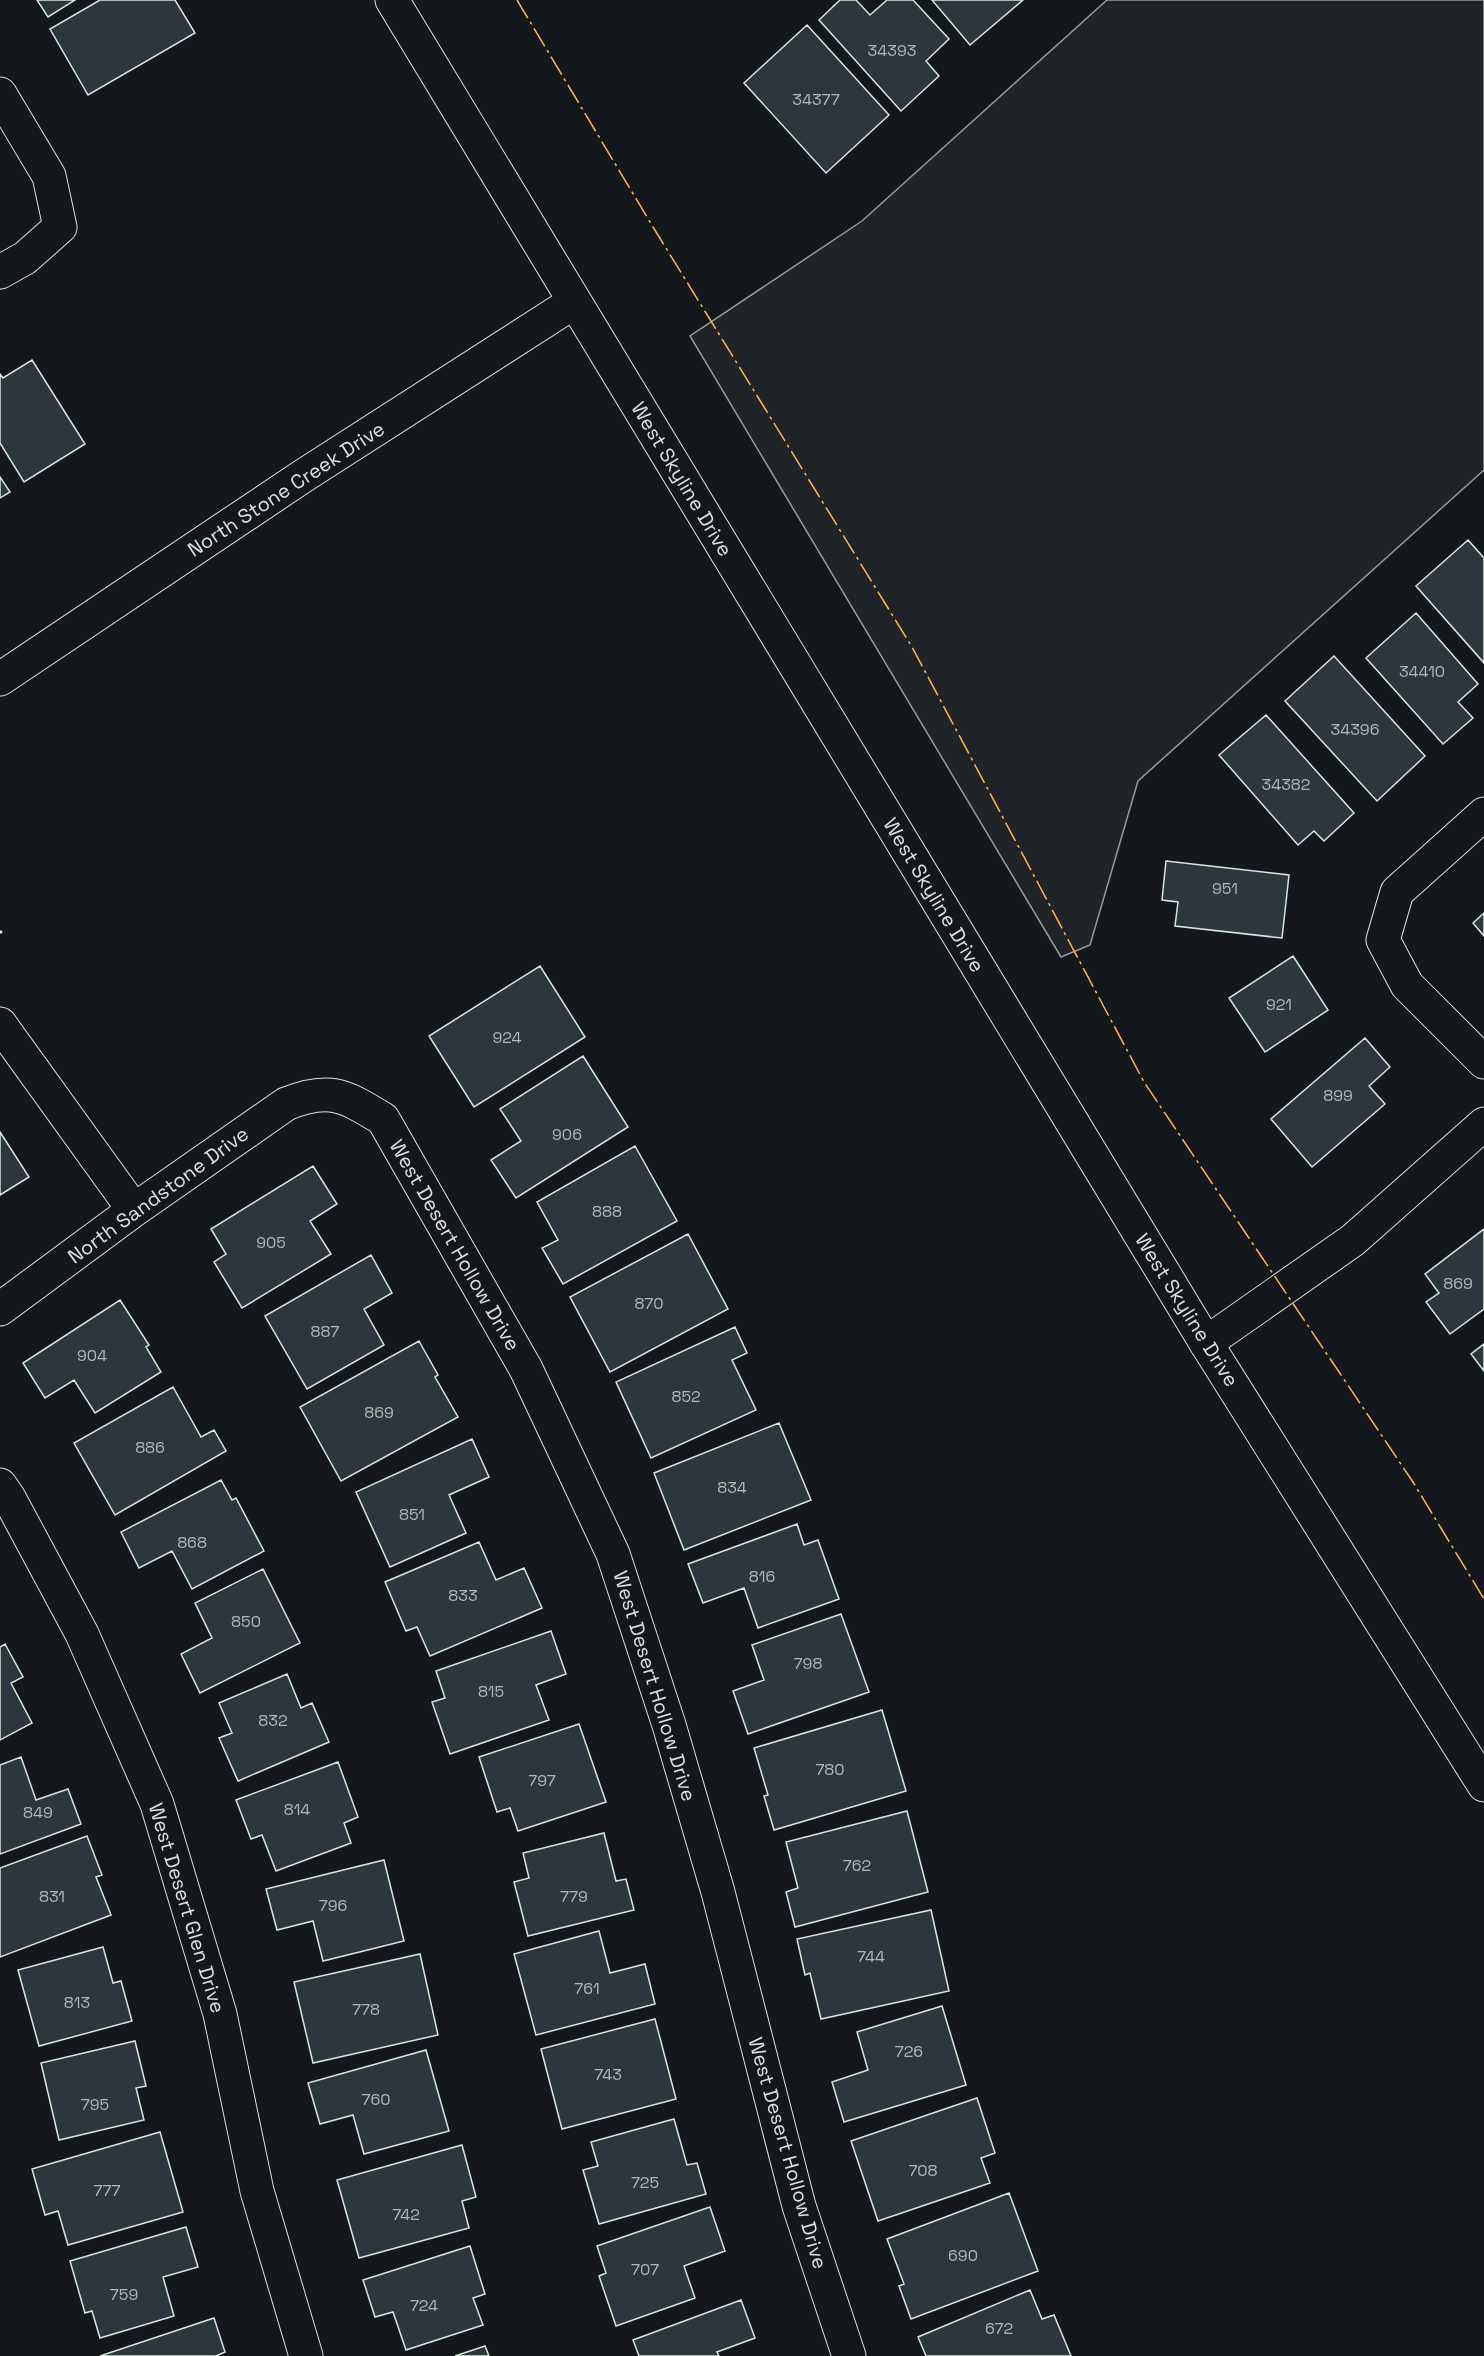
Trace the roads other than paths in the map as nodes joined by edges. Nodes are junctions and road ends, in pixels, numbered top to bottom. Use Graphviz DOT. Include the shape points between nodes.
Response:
graph roads {
  1 [pos="392,0"];
  2 [pos="0,94"];
  3 [pos="0,272"];
  4 [pos="574,302"];
  5 [pos="0,679"];
  6 [pos="1484,814"];
  7 [pos="0,1024"];
  8 [pos="1484,1062"];
  9 [pos="321,1093"];
  10 [pos="1484,1124"];
  11 [pos="134,1210"];
  12 [pos="0,1309"];
  13 [pos="1206,1343"];
  14 [pos="0,1485"];
  15 [pos="1484,1785"];
  16 [pos="306,2356"];
  17 [pos="849,2356"];
  1 -- 4 [label="street, West Skyline Drive"];
  2 -- 3 [label="street" via="50,176 60,227 25,258"];
  4 -- 5 [label="street, North Stone Creek Drive" via="303,476"];
  4 -- 13 [label="street, West Skyline Drive"];
  6 -- 8 [label="street" via="1397,892 1383,940 1407,985"];
  7 -- 11 [label="street"];
  9 -- 11 [label="street, North Sandstone Drive" via="286,1104"];
  9 -- 17 [label="street, West Desert Hollow Drive" via="354,1102 383,1119 526,1369 613,1554 718,1892 799,2206"];
  10 -- 13 [label="street" via="1353,1240"];
  11 -- 12 [label="street, North Sandstone Drive"];
  13 -- 15 [label="street, West Skyline Drive"];
  14 -- 16 [label="street, West Desert Glen Drive" via="82,1634 157,1804 220,2014 257,2191"];
}
